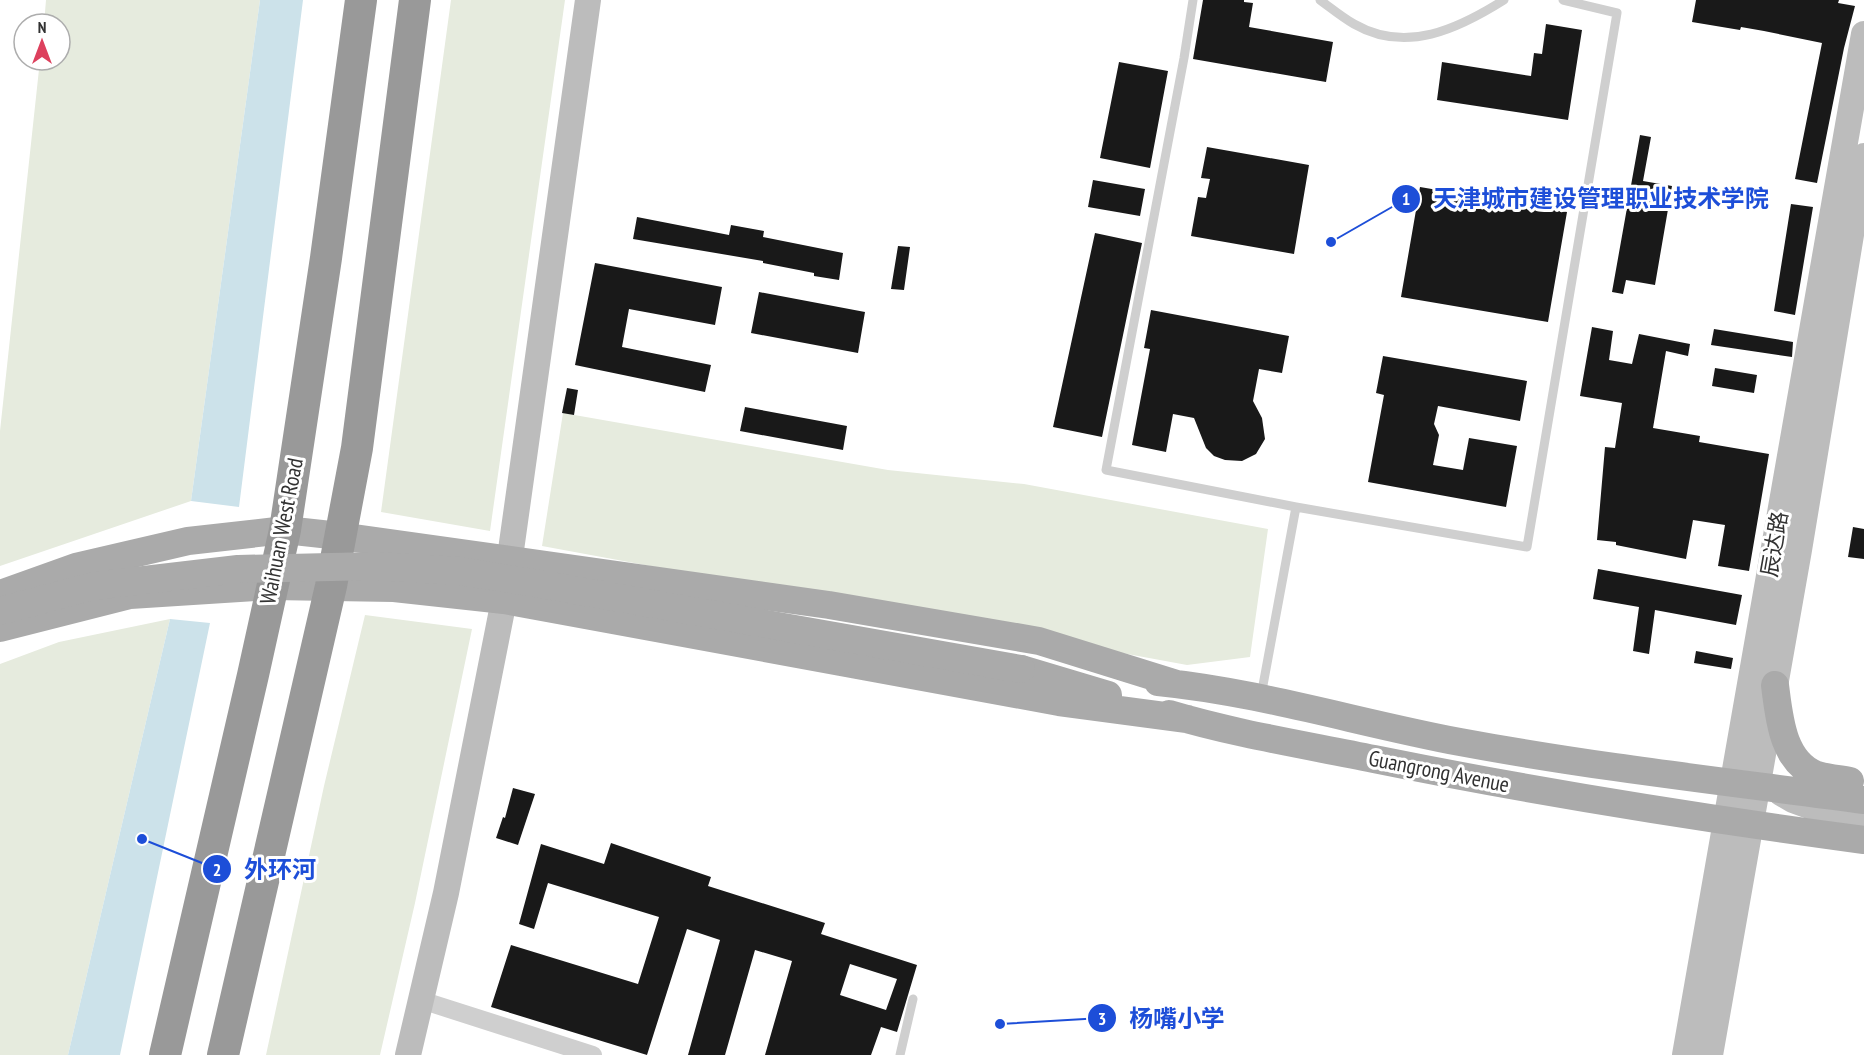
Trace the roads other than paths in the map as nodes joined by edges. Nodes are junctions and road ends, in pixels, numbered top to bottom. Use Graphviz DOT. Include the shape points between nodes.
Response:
graph roads {
  1 [pos="361,0"];
  2 [pos="416,0"];
  3 [pos="588,0"];
  4 [pos="1193,0"];
  5 [pos="1320,0"];
  6 [pos="1504,0"];
  7 [pos="1563,0"];
  8 [pos="1864,34"];
  9 [pos="1864,156"];
  10 [pos="1296,507"];
  11 [pos="285,530"];
  12 [pos="340,536"];
  13 [pos="509,560"];
  14 [pos="272,586"];
  15 [pos="331,586"];
  16 [pos="0,594"];
  17 [pos="504,600"];
  18 [pos="0,611"];
  19 [pos="0,628"];
  20 [pos="1021,669"];
  21 [pos="1762,683"];
  22 [pos="1177,684"];
  23 [pos="1260,699"];
  24 [pos="1187,719"];
  25 [pos="1756,781"];
  26 [pos="1864,783"];
  27 [pos="1864,800"];
  28 [pos="1738,823"];
  29 [pos="1864,826"];
  30 [pos="1864,840"];
  31 [pos="913,999"];
  32 [pos="421,1000"];
  33 [pos="165,1055"];
  34 [pos="223,1055"];
  35 [pos="408,1055"];
  36 [pos="593,1055"];
  37 [pos="900,1055"];
  38 [pos="1685,1055"];
  39 [pos="1710,1055"];
  1 -- 11 [label="highway, Waihuan West Road"];
  2 -- 12 [label="highway" via="357,448"];
  3 -- 13 [label="street"];
  4 -- 10 [label="lane" via="1106,470"];
  5 -- 6 [label="lane" via="1354,24 1382,36 1423,38 1472,20"];
  7 -- 10 [label="lane" via="1617,13 1527,547"];
  8 -- 21 [label="street, 辰达路"];
  9 -- 21 [label="street, 辰达路"];
  10 -- 23 [label="lane"];
  11 -- 12 [label="main road"];
  11 -- 14 [label="highway, Waihuan West Road"];
  11 -- 16 [label="main road" via="188,541 76,567"];
  12 -- 13 [label="main road"];
  12 -- 15 [label="highway"];
  13 -- 17 [label="street"];
  13 -- 22 [label="main road" via="829,605 1039,641"];
  14 -- 15 [label="main road"];
  14 -- 19 [label="main road" via="130,595"];
  14 -- 33 [label="highway, Waihuan West Road"];
  15 -- 17 [label="main road" via="394,588"];
  15 -- 34 [label="highway"];
  17 -- 24 [label="main road" via="1059,702"];
  17 -- 32 [label="street"];
  18 -- 20 [label="main road, bridge" via="104,584 238,568 375,566 459,571"];
  20 -- 22 [label="main road"];
  20 -- 24 [label="main road, Guangrong Avenue"];
  21 -- 25 [label="street, 辰达路"];
  21 -- 26 [label="main road" via="1793,755 1815,774"];
  22 -- 23 [label="main road, Guangrong Avenue"];
  23 -- 25 [label="main road, Guangrong Avenue" via="1458,742 1578,763"];
  24 -- 28 [label="main road, Guangrong Avenue" via="1467,778"];
  25 -- 27 [label="main road, Guangrong Avenue"];
  25 -- 28 [label="street, 辰达路"];
  25 -- 29 [label="street" via="1793,800"];
  28 -- 30 [label="main road, Guangrong Avenue"];
  28 -- 38 [label="street, 辰达路"];
  28 -- 39 [label="street, 辰达路"];
  31 -- 37 [label="lane"];
  32 -- 35 [label="street"];
  32 -- 36 [label="street"];
}
